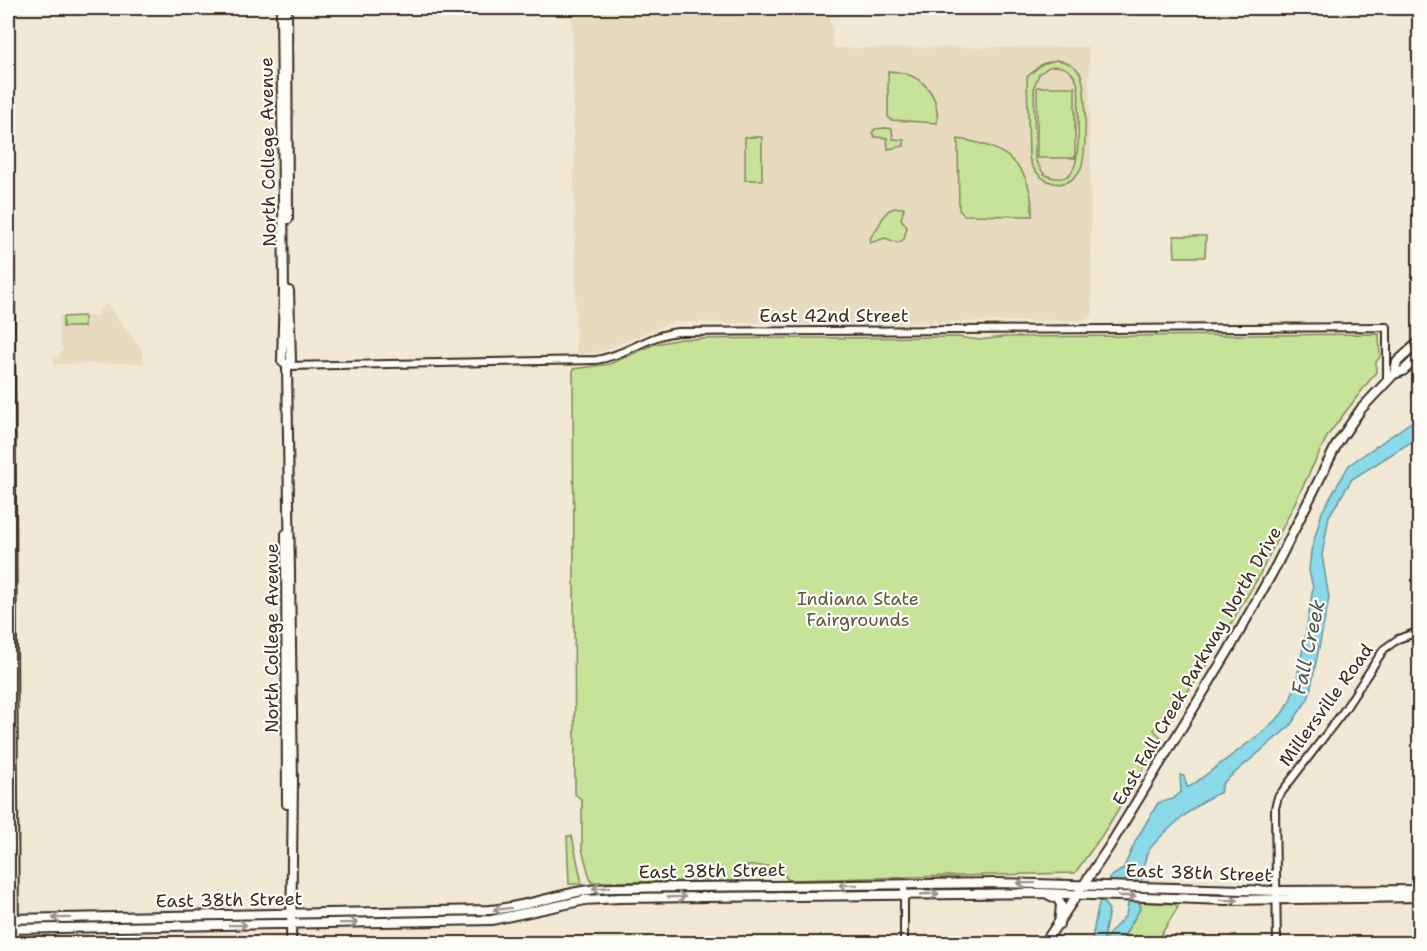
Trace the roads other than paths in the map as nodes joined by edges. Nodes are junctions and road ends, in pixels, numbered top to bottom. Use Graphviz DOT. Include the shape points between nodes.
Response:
graph roads {
  1 [pos="281,8"];
  2 [pos="287,8"];
  3 [pos="8,53"];
  4 [pos="1419,341"];
  5 [pos="1419,356"];
  6 [pos="287,366"];
  7 [pos="1394,374"];
  8 [pos="1387,380"];
  9 [pos="1419,632"];
  10 [pos="904,884"];
  11 [pos="1084,885"];
  12 [pos="1419,890"];
  13 [pos="1039,892"];
  14 [pos="904,894"];
  15 [pos="1078,894"];
  16 [pos="1277,896"];
  17 [pos="1419,897"];
  18 [pos="291,914"];
  19 [pos="10,919"];
  20 [pos="291,924"];
  21 [pos="1059,925"];
  22 [pos="10,929"];
  23 [pos="14,944"];
  24 [pos="291,944"];
  25 [pos="904,944"];
  26 [pos="1044,944"];
  27 [pos="1278,944"];
  1 -- 6 [label="main road, North College Avenue" via="282,361"];
  2 -- 6 [label="main road, North College Avenue" via="291,361"];
  3 -- 19 [label="main road"];
  4 -- 7 [label="main road, East Fall Creek Parkway North Drive" via="1397,362"];
  5 -- 7 [label="main road, East Fall Creek Parkway North Drive"];
  6 -- 8 [label="street, East 42nd Street" via="596,360 652,337 678,332 1387,327"];
  6 -- 18 [label="main road, North College Avenue" via="287,838"];
  7 -- 8 [label="main road, East Fall Creek Parkway North Drive"];
  8 -- 11 [label="main road, East Fall Creek Parkway North Drive" via="1337,444 1276,567"];
  9 -- 16 [label="street, Millersville Road" via="1394,641 1383,651 1343,712 1281,791 1275,813"];
  11 -- 10 [label="main road, East 38th Street, one-way"];
  10 -- 14 [label="street"];
  10 -- 18 [label="main road, East 38th Street, one-way" via="607,888 495,910"];
  11 -- 15 [label="main road, East Fall Creek Parkway North Drive"];
  11 -- 16 [label="main road, East 38th Street" via="1177,887"];
  12 -- 16 [label="main road, East 38th Street"];
  14 -- 13 [label="main road, East 38th Street, one-way"];
  13 -- 15 [label="main road, East 38th Street"];
  13 -- 21 [label="main road" via="1058,899"];
  20 -- 14 [label="main road, East 38th Street, one-way" via="492,920 610,898"];
  14 -- 25 [label="street"];
  15 -- 16 [label="main road, East 38th Street, one-way" via="1176,898"];
  15 -- 21 [label="main road, East Fall Creek Parkway North Drive"];
  16 -- 17 [label="main road, East 38th Street"];
  16 -- 27 [label="street"];
  18 -- 19 [label="main road, East 38th Street, one-way"];
  18 -- 20 [label="main road, North College Avenue"];
  19 -- 22 [label="main road"];
  22 -- 20 [label="main road, East 38th Street, one-way"];
  20 -- 24 [label="main road, North College Avenue"];
  21 -- 26 [label="main road, East Fall Creek Parkway North Drive"];
  22 -- 23 [label="main road"];
}
